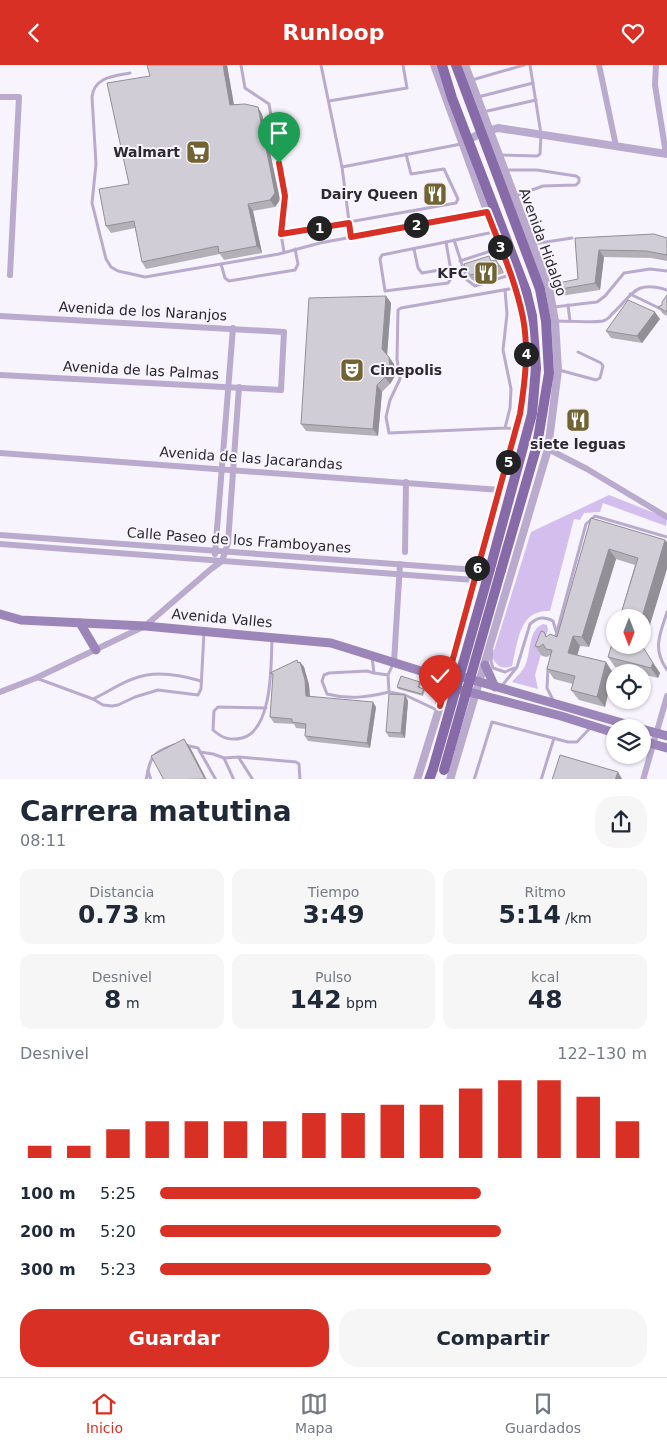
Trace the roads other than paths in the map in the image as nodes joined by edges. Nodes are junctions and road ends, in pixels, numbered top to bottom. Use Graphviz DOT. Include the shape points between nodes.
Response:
graph roads {
  1 [pos="241,65"];
  2 [pos="321,65"];
  3 [pos="403,65"];
  4 [pos="434,65"];
  5 [pos="442,65"];
  6 [pos="456,65"];
  7 [pos="465,65"];
  8 [pos="524,65"];
  9 [pos="530,65"];
  10 [pos="599,65"];
  11 [pos="656,65"];
  12 [pos="130,73"];
  13 [pos="471,81"];
  14 [pos="533,83"];
  15 [pos="0,97"];
  16 [pos="477,98"];
  17 [pos="536,100"];
  18 [pos="329,101"];
  19 [pos="482,112"];
  20 [pos="485,132"];
  21 [pos="541,134"];
  22 [pos="465,142"];
  23 [pos="616,146"];
  24 [pos="406,154"];
  25 [pos="666,154"];
  26 [pos="498,155"];
  27 [pos="342,167"];
  28 [pos="504,169"];
  29 [pos="514,196"];
  30 [pos="487,212"];
  31 [pos="349,223"];
  32 [pos="495,232"];
  33 [pos="281,234"];
  34 [pos="351,237"];
  35 [pos="572,238"];
  36 [pos="454,241"];
  37 [pos="446,242"];
  38 [pos="532,244"];
  39 [pos="500,248"];
  40 [pos="295,249"];
  41 [pos="414,249"];
  42 [pos="284,252"];
  43 [pos="460,261"];
  44 [pos="221,264"];
  45 [pos="451,268"];
  46 [pos="667,271"];
  47 [pos="10,275"];
  48 [pos="510,275"];
  49 [pos="514,288"];
  50 [pos="505,290"];
  51 [pos="667,290"];
  52 [pos="630,294"];
  53 [pos="568,305"];
  54 [pos="548,307"];
  55 [pos="664,310"];
  56 [pos="0,316"];
  57 [pos="528,317"];
  58 [pos="555,321"];
  59 [pos="570,321"];
  60 [pos="233,328"];
  61 [pos="578,352"];
  62 [pos="558,370"];
  63 [pos="0,375"];
  64 [pos="239,387"];
  65 [pos="228,388"];
  66 [pos="281,390"];
  67 [pos="505,428"];
  68 [pos="517,429"];
  69 [pos="548,449"];
  70 [pos="0,453"];
  71 [pos="221,469"];
  72 [pos="233,469"];
  73 [pos="406,482"];
  74 [pos="500,490"];
  75 [pos="667,517"];
  76 [pos="0,535"];
  77 [pos="667,537"];
  78 [pos="0,544"];
  79 [pos="216,551"];
  80 [pos="226,552"];
  81 [pos="405,552"];
  82 [pos="213,560"];
  83 [pos="222,561"];
  84 [pos="400,564"];
  85 [pos="445,567"];
  86 [pos="210,569"];
  87 [pos="477,569"];
  88 [pos="495,569"];
  89 [pos="400,574"];
  90 [pos="445,578"];
  91 [pos="474,580"];
  92 [pos="667,612"];
  93 [pos="0,614"];
  94 [pos="80,623"];
  95 [pos="145,626"];
  96 [pos="204,631"];
  97 [pos="557,634"];
  98 [pos="272,636"];
  99 [pos="492,639"];
  100 [pos="554,644"];
  101 [pos="96,650"];
  102 [pos="371,654"];
  103 [pos="452,661"];
  104 [pos="394,662"];
  105 [pos="549,663"];
  106 [pos="484,667"];
  107 [pos="517,667"];
  108 [pos="667,670"];
  109 [pos="428,672"];
  110 [pos="374,673"];
  111 [pos="449,673"];
  112 [pos="388,675"];
  113 [pos="437,676"];
  114 [pos="36,678"];
  115 [pos="201,681"];
  116 [pos="480,681"];
  117 [pos="446,686"];
  118 [pos="498,688"];
  119 [pos="0,692"];
  120 [pos="389,692"];
  121 [pos="476,694"];
  122 [pos="443,696"];
  123 [pos="667,697"];
  124 [pos="93,699"];
  125 [pos="473,704"];
  126 [pos="555,705"];
  127 [pos="266,708"];
  128 [pos="440,708"];
  129 [pos="561,717"];
  130 [pos="607,719"];
  131 [pos="591,726"];
  132 [pos="606,730"];
  133 [pos="651,732"];
  134 [pos="656,733"];
  135 [pos="667,736"];
  136 [pos="554,738"];
  137 [pos="653,744"];
  138 [pos="667,748"];
  139 [pos="200,752"];
  140 [pos="239,757"];
  141 [pos="224,758"];
  142 [pos="148,771"];
  143 [pos="443,775"];
  144 [pos="146,779"];
  145 [pos="152,779"];
  146 [pos="216,779"];
  147 [pos="234,779"];
  148 [pos="253,779"];
  149 [pos="300,779"];
  150 [pos="418,779"];
  151 [pos="429,779"];
  152 [pos="450,779"];
  153 [pos="474,779"];
  154 [pos="541,779"];
  155 [pos="643,779"];
  1 -- 33 [label="lane" via="245,88 269,104 285,196"];
  2 -- 18 [label="lane"];
  3 -- 18 [label="lane" via="406,88"];
  4 -- 22 [label="street"];
  5 -- 22 [label="main road"];
  6 -- 20 [label="main road"];
  7 -- 13 [label="street, Avenida Hidalgo"];
  8 -- 13 [label="lane"];
  9 -- 14 [label="lane"];
  10 -- 23 [label="street"];
  11 -- 25 [label="street"];
  12 -- 44 [label="lane" via="103,79 93,90 96,164 92,203 106,259 118,271 144,277"];
  13 -- 16 [label="street, Avenida Hidalgo"];
  14 -- 16 [label="lane"];
  14 -- 17 [label="lane"];
  15 -- 47 [label="street" via="19,97"];
  16 -- 19 [label="street, Avenida Hidalgo"];
  17 -- 19 [label="lane"];
  17 -- 21 [label="lane"];
  18 -- 27 [label="lane"];
  19 -- 20 [label="street, Avenida Hidalgo"];
  20 -- 21 [label="street" via="498,128"];
  20 -- 22 [label="street"];
  20 -- 26 [label="street, Avenida Hidalgo"];
  20 -- 54 [label="main road"];
  21 -- 23 [label="street"];
  21 -- 26 [label="lane" via="540,154 537,156"];
  22 -- 24 [label="lane"];
  22 -- 30 [label="street"];
  22 -- 57 [label="main road" via="526,291"];
  23 -- 25 [label="street"];
  24 -- 27 [label="lane"];
  24 -- 31 [label="lane" via="412,175 444,169 458,199 456,203"];
  26 -- 28 [label="street, Avenida Hidalgo"];
  27 -- 31 [label="lane"];
  28 -- 29 [label="street, Avenida Hidalgo"];
  28 -- 29 [label="lane" via="579,178 576,185 543,186"];
  29 -- 38 [label="street, Avenida Hidalgo"];
  30 -- 32 [label="street"];
  30 -- 34 [label="lane"];
  31 -- 33 [label="lane"];
  31 -- 34 [label="lane"];
  32 -- 36 [label="lane"];
  32 -- 39 [label="street"];
  33 -- 42 [label="lane"];
  34 -- 40 [label="lane"];
  35 -- 38 [label="lane"];
  36 -- 37 [label="lane"];
  36 -- 43 [label="lane"];
  37 -- 41 [label="lane"];
  37 -- 45 [label="lane"];
  38 -- 54 [label="street, Avenida Hidalgo" via="549,288"];
  39 -- 43 [label="lane"];
  39 -- 48 [label="street"];
  40 -- 42 [label="lane"];
  40 -- 44 [label="lane" via="298,265 295,270 229,281 225,279"];
  41 -- 45 [label="lane" via="418,269 422,273"];
  41 -- 45 [label="lane" via="382,255 385,291 448,283 452,277"];
  42 -- 44 [label="lane"];
  43 -- 48 [label="lane" via="467,280 475,286"];
  46 -- 53 [label="lane" via="645,269 624,273 597,302"];
  48 -- 49 [label="street"];
  49 -- 50 [label="lane"];
  49 -- 57 [label="street"];
  50 -- 67 [label="lane" via="507,314 503,350 511,389"];
  50 -- 67 [label="lane" via="398,310 400,379 386,417 388,430 393,434"];
  51 -- 52 [label="lane" via="648,287"];
  52 -- 55 [label="lane"];
  52 -- 59 [label="lane" via="603,321"];
  53 -- 54 [label="lane"];
  53 -- 59 [label="lane"];
  54 -- 58 [label="street, Avenida Hidalgo"];
  54 -- 88 [label="main road" via="549,373 537,445"];
  56 -- 60 [label="street, Avenida de los Naranjos"];
  57 -- 68 [label="street" via="527,369"];
  57 -- 88 [label="main road" via="536,368 532,414"];
  58 -- 59 [label="lane"];
  58 -- 62 [label="street, Avenida Hidalgo"];
  60 -- 65 [label="street"];
  60 -- 66 [label="street, Avenida de los Naranjos" via="284,332"];
  61 -- 62 [label="lane" via="601,363 600,378 596,380"];
  62 -- 69 [label="street, Avenida Hidalgo"];
  63 -- 65 [label="street, Avenida de las Palmas"];
  64 -- 65 [label="street, Avenida de las Palmas"];
  64 -- 66 [label="street, Avenida de las Palmas"];
  64 -- 72 [label="street"];
  65 -- 71 [label="street"];
  67 -- 68 [label="lane"];
  68 -- 74 [label="street"];
  69 -- 75 [label="street"];
  69 -- 99 [label="street, Avenida Hidalgo"];
  70 -- 71 [label="street, Avenida de las Jacarandas"];
  71 -- 72 [label="street, Avenida de las Jacarandas"];
  71 -- 79 [label="street"];
  72 -- 73 [label="street, Avenida de las Jacarandas"];
  72 -- 80 [label="street"];
  73 -- 74 [label="street, Avenida de las Jacarandas"];
  73 -- 81 [label="street"];
  74 -- 87 [label="street"];
  76 -- 79 [label="street, Calle Paseo de los Framboyanes"];
  77 -- 97 [label="lane" via="595,515 586,524"];
  78 -- 82 [label="street, Calle Paseo de los Framboyanes"];
  79 -- 80 [label="street, Calle Paseo de los Framboyanes"];
  79 -- 82 [label="street"];
  80 -- 83 [label="street"];
  80 -- 84 [label="street, Calle Paseo de los Framboyanes"];
  82 -- 83 [label="street, Calle Paseo de los Framboyanes"];
  82 -- 86 [label="street"];
  83 -- 86 [label="street"];
  83 -- 89 [label="street, Calle Paseo de los Framboyanes"];
  84 -- 85 [label="street, Calle Paseo de los Framboyanes"];
  84 -- 89 [label="street"];
  85 -- 87 [label="street, Calle Paseo de los Framboyanes"];
  85 -- 90 [label="street"];
  86 -- 95 [label="street"];
  87 -- 91 [label="street"];
  88 -- 143 [label="main road, bridge"];
  88 -- 151 [label="main road, bridge"];
  89 -- 90 [label="street, Calle Paseo de los Framboyanes"];
  89 -- 104 [label="street"];
  90 -- 91 [label="street, Calle Paseo de los Framboyanes"];
  91 -- 103 [label="street"];
  92 -- 108 [label="lane" via="657,643"];
  93 -- 94 [label="main road, Avenida Valles" via="21,620"];
  94 -- 95 [label="main road, Avenida Valles"];
  94 -- 101 [label="main road"];
  95 -- 96 [label="main road, Avenida Valles"];
  95 -- 101 [label="street"];
  96 -- 98 [label="main road, Avenida Valles"];
  96 -- 115 [label="lane"];
  97 -- 100 [label="lane"];
  97 -- 107 [label="lane" via="553,621 536,619 527,631"];
  98 -- 102 [label="main road, Avenida Valles" via="331,643"];
  98 -- 127 [label="lane"];
  99 -- 106 [label="street, Avenida Hidalgo"];
  99 -- 107 [label="lane" via="493,668 505,672"];
  101 -- 114 [label="street"];
  102 -- 104 [label="main road, Avenida Valles"];
  102 -- 110 [label="lane"];
  103 -- 106 [label="street" via="468,668"];
  103 -- 111 [label="street"];
  104 -- 109 [label="main road, Avenida Valles"];
  104 -- 112 [label="lane"];
  105 -- 126 [label="lane" via="547,688"];
  106 -- 116 [label="street, Avenida Hidalgo"];
  106 -- 118 [label="main road"];
  107 -- 118 [label="lane"];
  109 -- 113 [label="main road, Avenida Valles"];
  109 -- 128 [label="main road" via="440,695"];
  110 -- 112 [label="lane"];
  110 -- 120 [label="lane" via="329,673 322,681 328,694 337,697 364,698"];
  111 -- 113 [label="main road"];
  111 -- 116 [label="main road"];
  111 -- 117 [label="street"];
  112 -- 120 [label="lane"];
  113 -- 117 [label="main road, Avenida Valles"];
  114 -- 119 [label="street"];
  114 -- 124 [label="lane"];
  115 -- 124 [label="lane" via="185,676 146,675"];
  115 -- 124 [label="lane" via="201,693 198,695 158,690 112,706"];
  116 -- 118 [label="main road"];
  116 -- 121 [label="street, Avenida Hidalgo"];
  117 -- 121 [label="main road"];
  117 -- 122 [label="street"];
  118 -- 126 [label="main road"];
  120 -- 128 [label="lane"];
  121 -- 125 [label="street, Avenida Hidalgo"];
  121 -- 129 [label="main road"];
  122 -- 125 [label="street" via="460,696"];
  122 -- 128 [label="street"];
  123 -- 134 [label="street"];
  125 -- 152 [label="street, Avenida Hidalgo"];
  126 -- 129 [label="lane"];
  126 -- 130 [label="main road"];
  127 -- 127 [label="lane" via="258,726 247,737 222,737 214,730 214,711 218,707"];
  128 -- 150 [label="street"];
  129 -- 131 [label="main road"];
  131 -- 132 [label="main road"];
  131 -- 136 [label="lane" via="577,742"];
  133 -- 134 [label="main road"];
  134 -- 135 [label="main road"];
  134 -- 137 [label="street"];
  136 -- 153 [label="lane" via="492,722"];
  136 -- 154 [label="lane"];
  137 -- 138 [label="main road"];
  137 -- 155 [label="street"];
  139 -- 141 [label="lane"];
  139 -- 142 [label="lane" via="198,748 175,744 160,750 151,759"];
  139 -- 146 [label="lane"];
  140 -- 141 [label="lane"];
  140 -- 148 [label="lane"];
  140 -- 149 [label="lane" via="296,762"];
  141 -- 147 [label="lane"];
  142 -- 144 [label="lane"];
  142 -- 145 [label="lane"];
}
